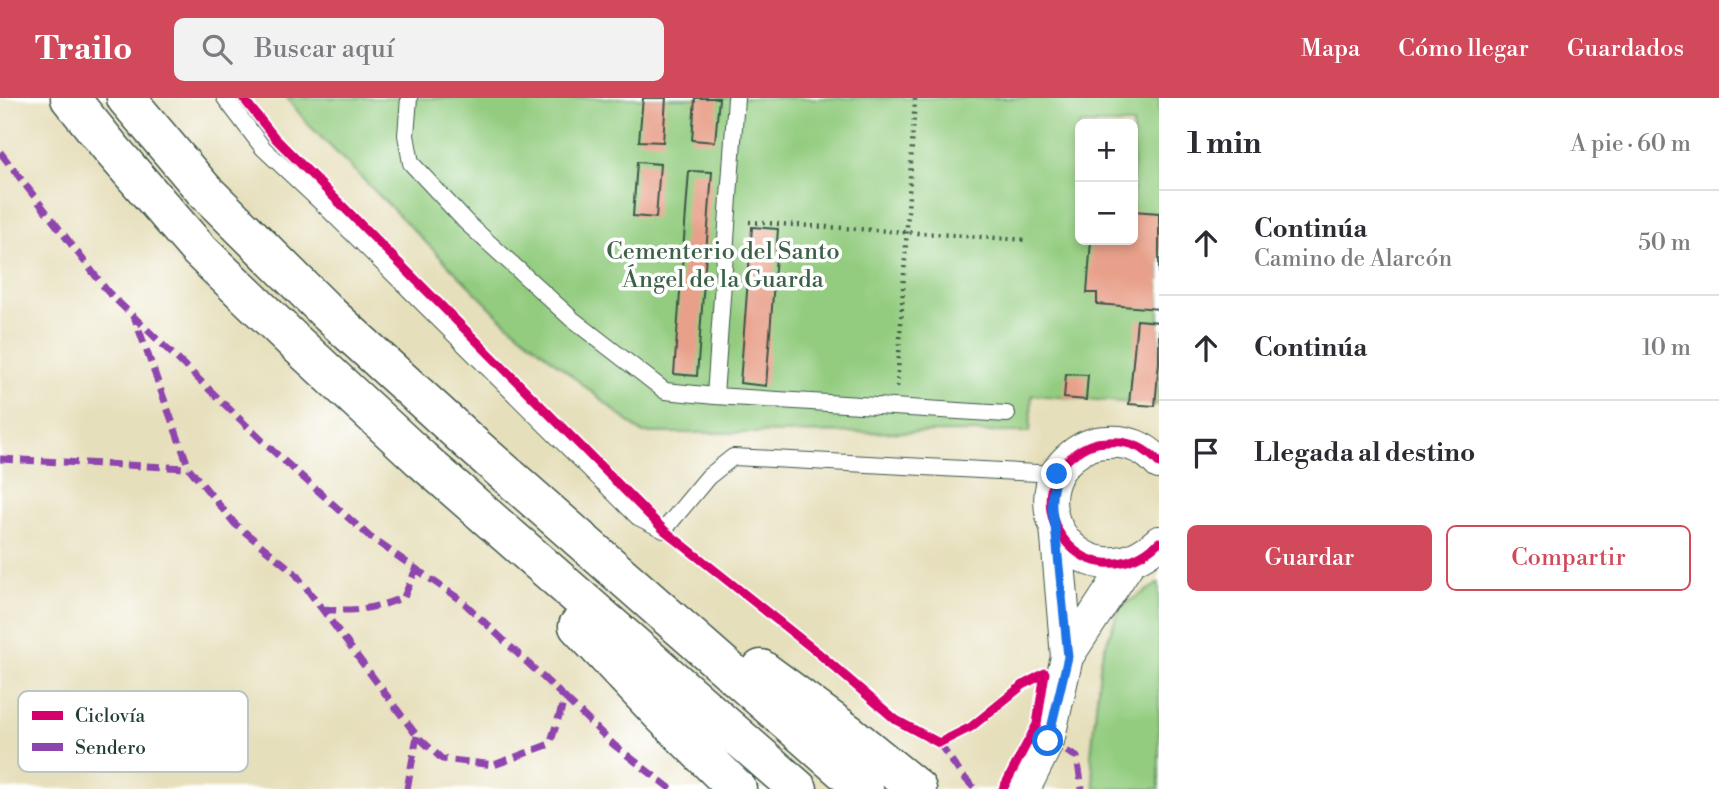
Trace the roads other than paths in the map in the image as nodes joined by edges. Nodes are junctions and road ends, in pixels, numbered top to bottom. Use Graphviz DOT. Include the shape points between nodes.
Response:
graph roads {
  1 [pos="71,98"];
  2 [pos="126,98"];
  3 [pos="225,98"];
  4 [pos="409,98"];
  5 [pos="736,98"];
  6 [pos="715,396"];
  7 [pos="1007,414"];
  8 [pos="421,459"];
  9 [pos="1158,461"];
  10 [pos="1057,474"];
  11 [pos="552,515"];
  12 [pos="1055,526"];
  13 [pos="1159,542"];
  14 [pos="1130,561"];
  15 [pos="1068,657"];
  16 [pos="1025,787"];
  17 [pos="737,789"];
  18 [pos="798,789"];
  19 [pos="864,789"];
  20 [pos="917,789"];
  1 -- 8 [label="highway" via="198,249"];
  2 -- 11 [label="highway" via="203,189 269,256"];
  3 -- 10 [label="lane" via="263,148 638,517 664,530 708,477 733,457"];
  4 -- 6 [label="lane" via="406,135 411,163 466,222 572,319 665,391"];
  5 -- 6 [label="lane"];
  6 -- 7 [label="lane"];
  8 -- 17 [label="highway"];
  8 -- 18 [label="highway"];
  9 -- 10 [label="street" via="1132,444 1099,442 1082,448"];
  10 -- 12 [label="street" via="1051,509"];
  11 -- 19 [label="highway"];
  11 -- 20 [label="highway"];
  12 -- 14 [label="street" via="1078,554 1103,563"];
  12 -- 15 [label="street"];
  13 -- 14 [label="street"];
  14 -- 15 [label="street"];
  15 -- 16 [label="street" via="1048,741"];
}
